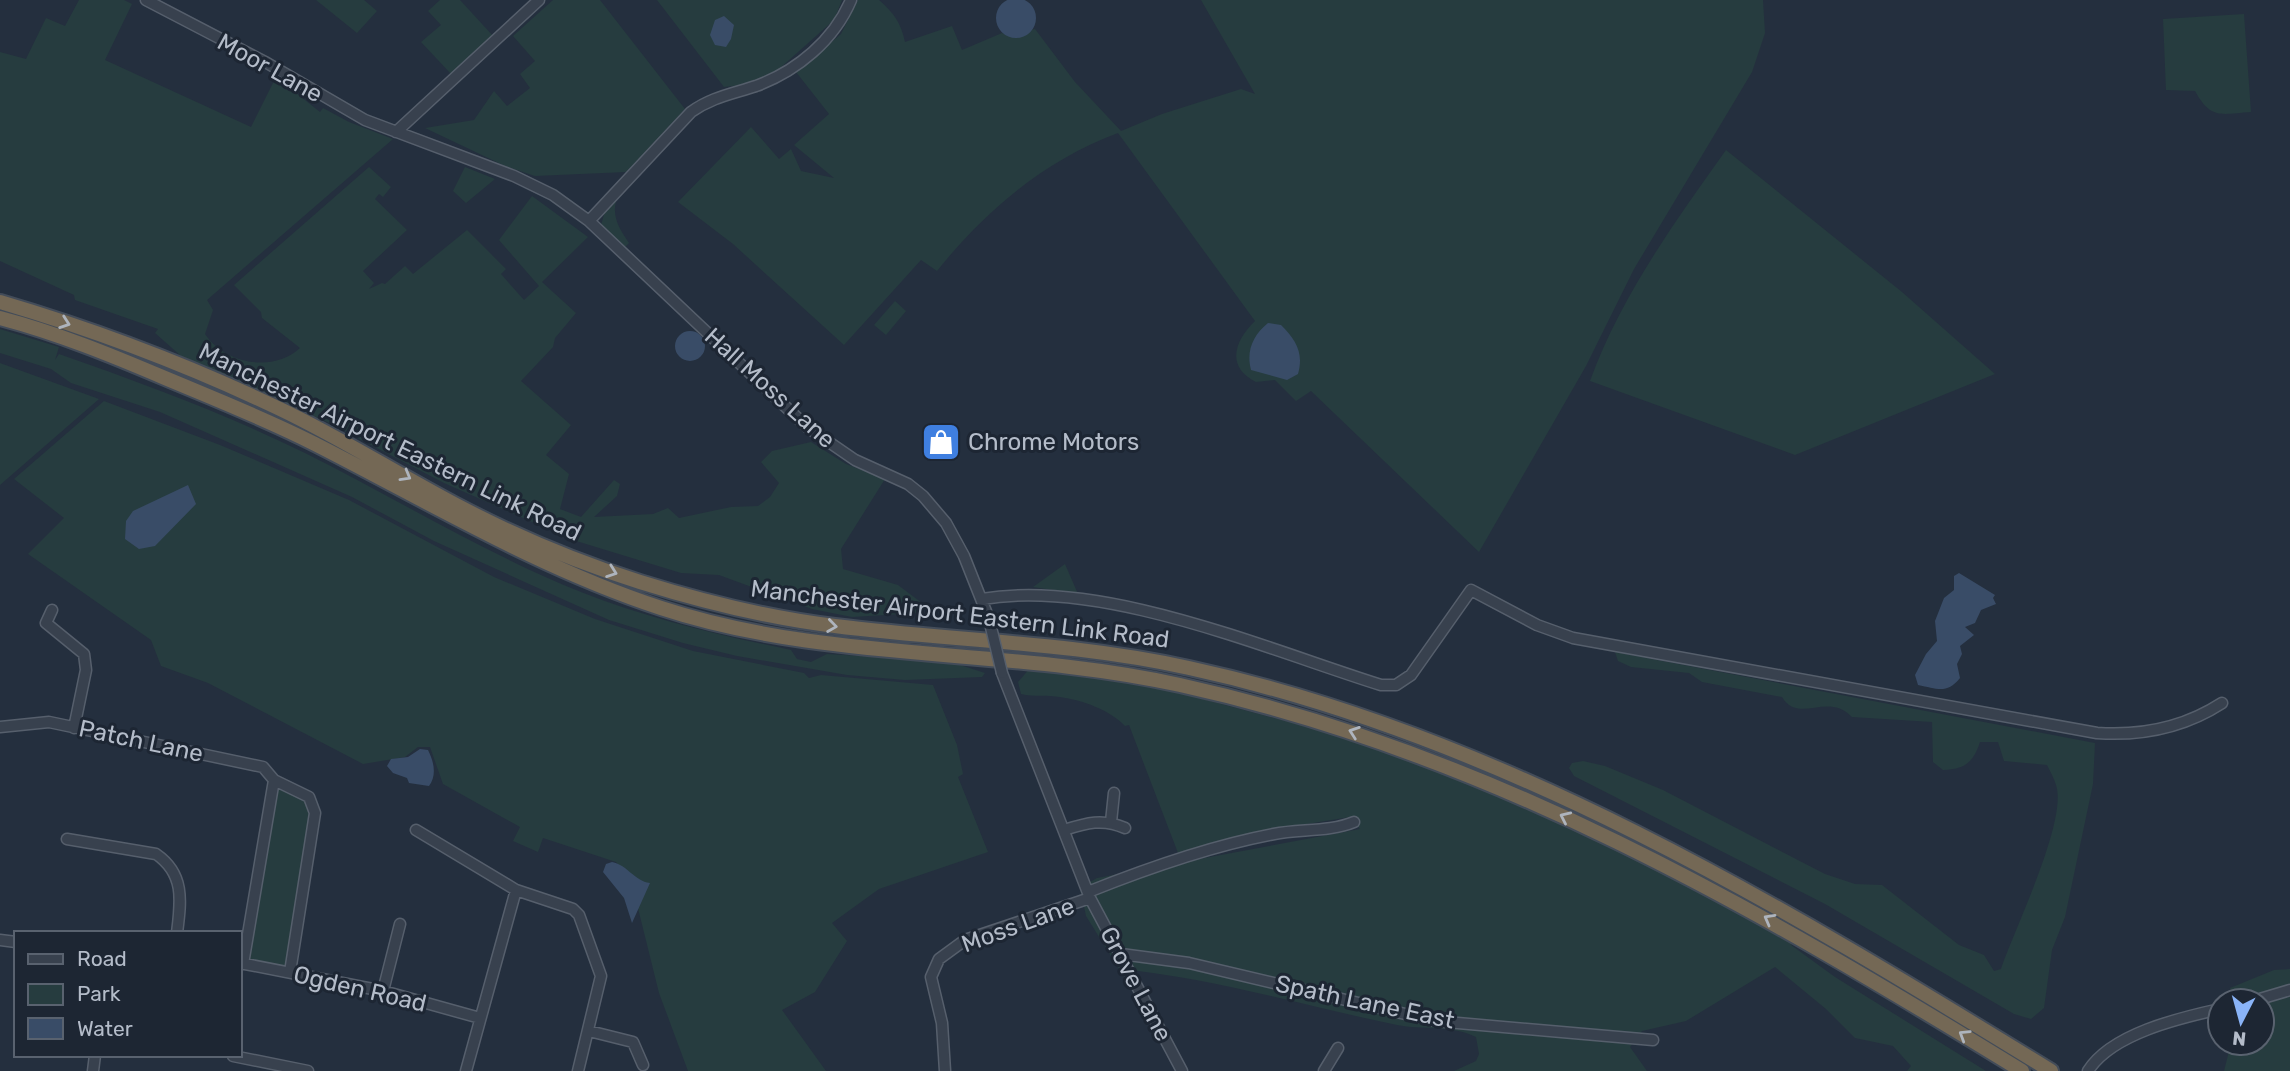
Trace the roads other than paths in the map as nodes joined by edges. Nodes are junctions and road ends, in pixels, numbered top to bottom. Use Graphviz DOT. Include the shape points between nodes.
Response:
graph roads {
  1 [pos="146,0"];
  2 [pos="539,0"];
  3 [pos="851,0"];
  4 [pos="396,132"];
  5 [pos="589,221"];
  6 [pos="0,302"];
  7 [pos="0,318"];
  8 [pos="982,599"];
  9 [pos="52,610"];
  10 [pos="2222,703"];
  11 [pos="0,727"];
  12 [pos="74,727"];
  13 [pos="274,780"];
  14 [pos="1114,793"];
  15 [pos="1111,822"];
  16 [pos="1354,822"];
  17 [pos="1125,828"];
  18 [pos="416,830"];
  19 [pos="1064,830"];
  20 [pos="67,839"];
  21 [pos="516,890"];
  22 [pos="1089,895"];
  23 [pos="401,924"];
  24 [pos="177,931"];
  25 [pos="1121,954"];
  26 [pos="242,958"];
  27 [pos="242,964"];
  28 [pos="290,972"];
  29 [pos="383,991"];
  30 [pos="2206,1012"];
  31 [pos="480,1017"];
  32 [pos="589,1031"];
  33 [pos="1653,1041"];
  34 [pos="1338,1048"];
  35 [pos="237,1057"];
  36 [pos="643,1065"];
  37 [pos="290,1069"];
  38 [pos="308,1071"];
  39 [pos="466,1071"];
  40 [pos="578,1071"];
  41 [pos="944,1071"];
  42 [pos="1182,1071"];
  43 [pos="1324,1071"];
  44 [pos="2022,1071"];
  45 [pos="2051,1071"];
  46 [pos="2088,1071"];
  1 -- 4 [label="street, Moor Lane" via="365,120"];
  2 -- 4 [label="street"];
  3 -- 5 [label="street" via="842,21 806,58 773,80 710,98 691,112"];
  4 -- 5 [label="street, Hall Moss Lane" via="514,176 553,195"];
  5 -- 8 [label="street, Hall Moss Lane" via="807,427 855,460 908,484 923,496 953,534"];
  6 -- 45 [label="highway, Manchester Airport Eastern Link Road, one-way" via="138,349 241,391 509,531 644,583 741,610 811,623 1139,658 1274,689 1392,728 1544,791 1698,864 1872,960"];
  44 -- 7 [label="highway, Manchester Airport Eastern Link Road, one-way" via="1721,893 1537,804 1397,747 1309,717 1137,676 1057,663 769,634 667,610 597,586 503,543 234,406 88,346"];
  8 -- 10 [label="street" via="1030,595 1109,604 1296,654 1381,685 1396,685 1411,675 1471,590 1537,625 1573,638 2096,733 2157,729 2197,719"];
  8 -- 19 [label="street, Hall Moss Lane, bridge" via="1002,673"];
  9 -- 12 [label="street" via="46,623 84,653 86,670"];
  11 -- 12 [label="street, Patch Lane" via="49,722"];
  12 -- 13 [label="street, Patch Lane" via="263,767"];
  13 -- 26 [label="street"];
  13 -- 28 [label="street, Patch Lane" via="309,797 315,813"];
  14 -- 15 [label="street"];
  15 -- 17 [label="street"];
  15 -- 19 [label="street" via="1088,822"];
  16 -- 22 [label="street, Moss Lane" via="1233,843"];
  18 -- 21 [label="street"];
  19 -- 22 [label="street, Hall Moss Lane"];
  20 -- 24 [label="street" via="156,854 168,863 180,890"];
  21 -- 31 [label="street"];
  21 -- 32 [label="street" via="579,915 601,976"];
  22 -- 25 [label="street, Grove Lane"];
  22 -- 41 [label="street, Moss Lane" via="965,940 939,958 931,977 942,1023"];
  23 -- 29 [label="street"];
  25 -- 33 [label="street, Spath Lane East" via="1189,962 1436,1021"];
  25 -- 42 [label="street, Grove Lane"];
  27 -- 28 [label="street, Ogden Road"];
  28 -- 29 [label="street, Ogden Road"];
  29 -- 31 [label="street, Ogden Road"];
  30 -- 46 [label="street" via="2170,1021 2109,1049"];
  31 -- 39 [label="street"];
  32 -- 36 [label="street" via="633,1042"];
  32 -- 40 [label="street"];
  34 -- 43 [label="street"];
  35 -- 37 [label="street"];
  37 -- 38 [label="street"];
}
